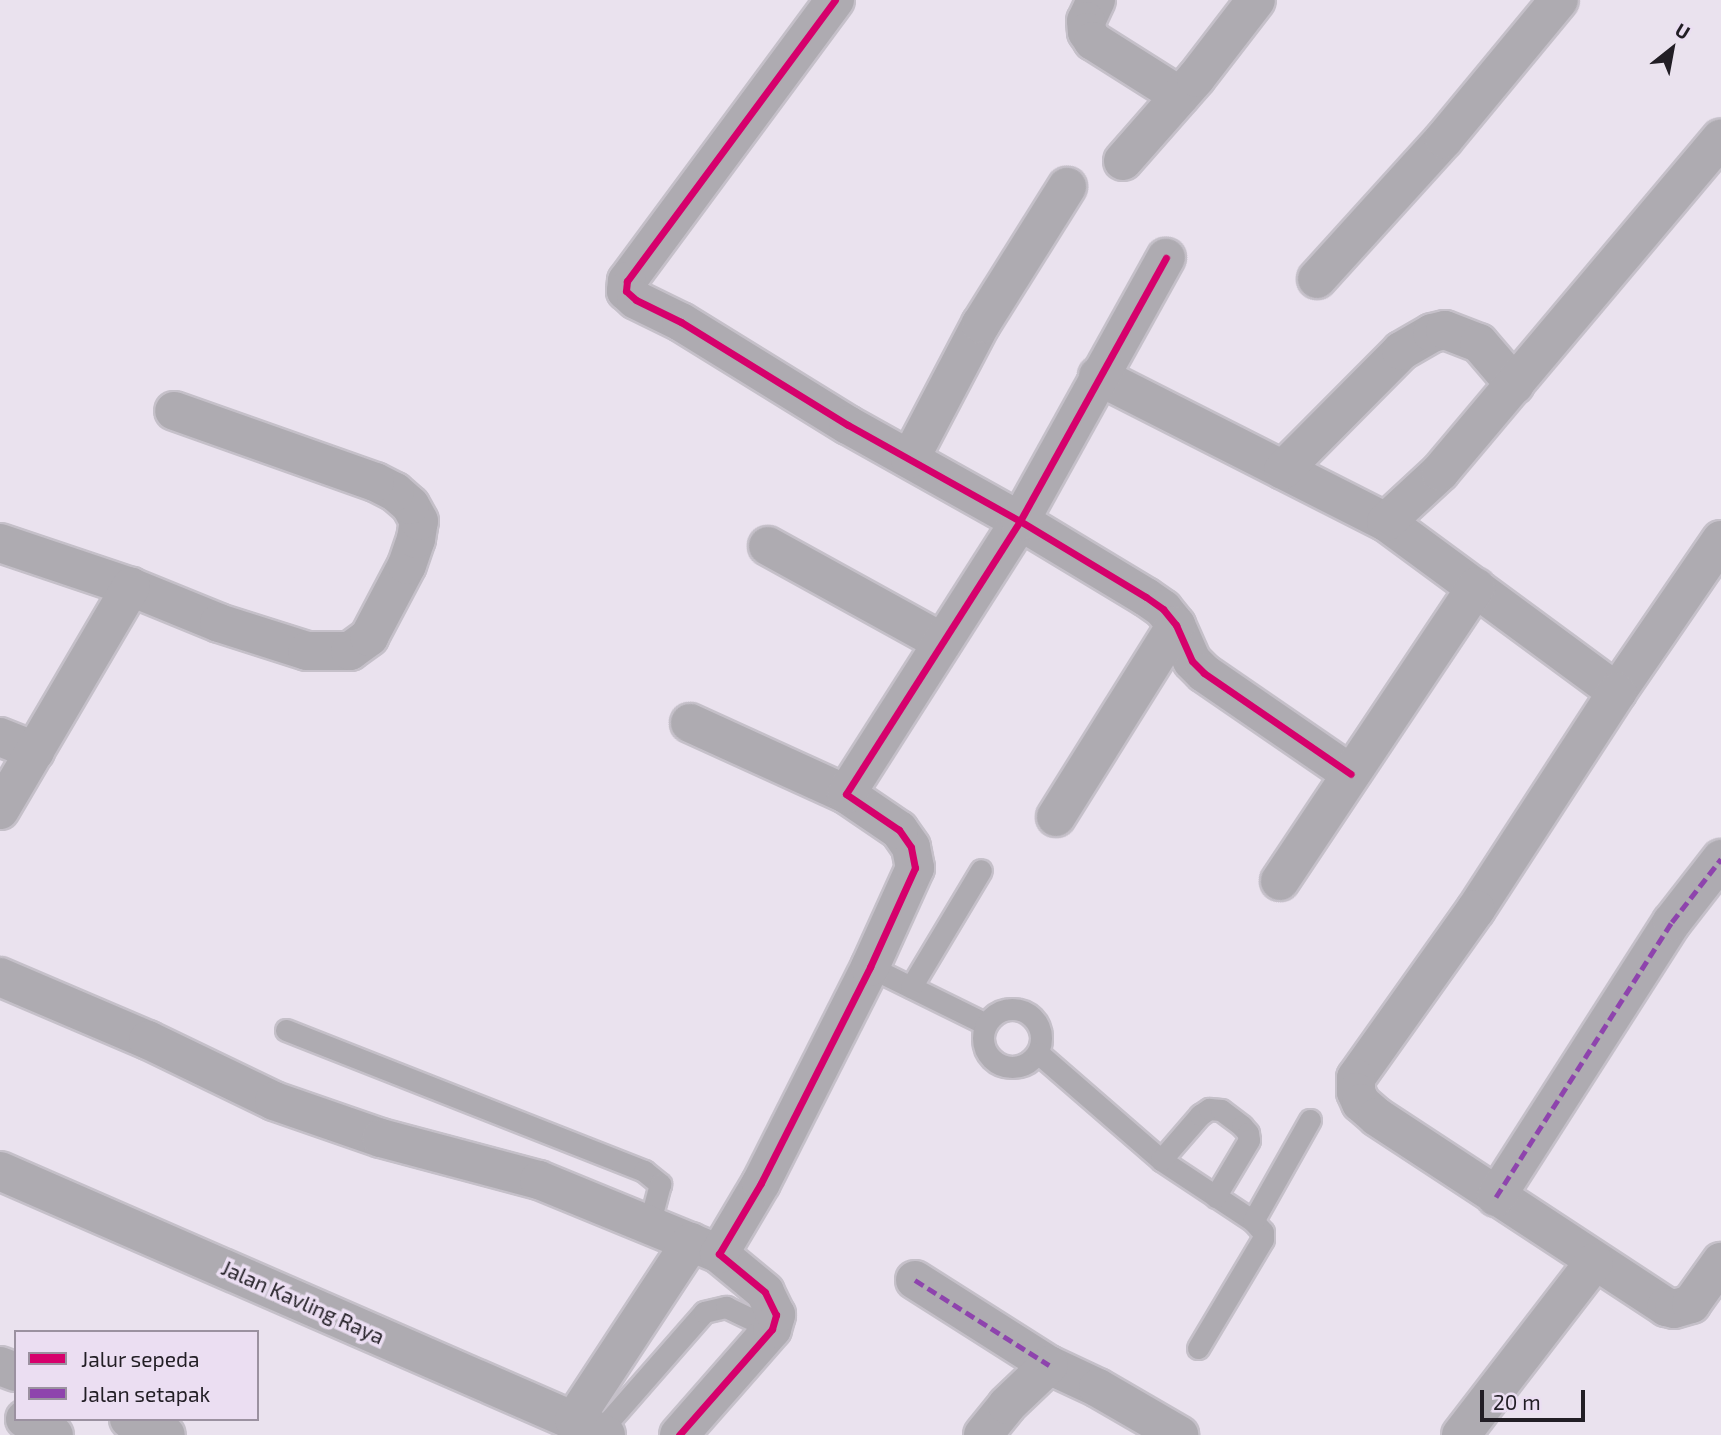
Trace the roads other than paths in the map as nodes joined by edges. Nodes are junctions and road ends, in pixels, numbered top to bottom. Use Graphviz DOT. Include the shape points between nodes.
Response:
graph roads {
  1 [pos="835,0"];
  2 [pos="1096,0"];
  3 [pos="1256,0"];
  4 [pos="1559,0"];
  5 [pos="1180,96"];
  6 [pos="1721,138"];
  7 [pos="1123,161"];
  8 [pos="1068,187"];
  9 [pos="1166,258"];
  10 [pos="1317,279"];
  11 [pos="1098,376"];
  12 [pos="1515,385"];
  13 [pos="174,411"];
  14 [pos="909,459"];
  15 [pos="1283,470"];
  16 [pos="1020,521"];
  17 [pos="1386,522"];
  18 [pos="0,543"];
  19 [pos="768,545"];
  20 [pos="1715,559"];
  21 [pos="131,587"];
  22 [pos="1476,587"];
  23 [pos="1176,625"];
  24 [pos="942,642"];
  25 [pos="1617,692"];
  26 [pos="690,723"];
  27 [pos="0,737"];
  28 [pos="35,751"];
  29 [pos="1351,774"];
  30 [pos="846,794"];
  31 [pos="0,810"];
  32 [pos="1056,817"];
  33 [pos="1721,859"];
  34 [pos="981,870"];
  35 [pos="1280,881"];
  36 [pos="870,967"];
  37 [pos="0,977"];
  38 [pos="911,987"];
  39 [pos="986,1024"];
  40 [pos="286,1030"];
  41 [pos="1038,1053"];
  42 [pos="1310,1120"];
  43 [pos="1161,1160"];
  44 [pos="0,1171"];
  45 [pos="1215,1197"];
  46 [pos="1496,1197"];
  47 [pos="1253,1221"];
  48 [pos="649,1225"];
  49 [pos="705,1248"];
  50 [pos="1594,1262"];
  51 [pos="1721,1262"];
  52 [pos="915,1280"];
  53 [pos="772,1329"];
  54 [pos="1198,1348"];
  55 [pos="1049,1365"];
  56 [pos="29,1421"];
  57 [pos="134,1421"];
  58 [pos="594,1430"];
  59 [pos="54,1435"];
  60 [pos="166,1435"];
  61 [pos="679,1435"];
  62 [pos="984,1435"];
  63 [pos="1179,1435"];
  64 [pos="1461,1435"];
  1 -- 14 [label="street" via="627,281 626,290"];
  2 -- 5 [label="street" via="1086,21 1093,41"];
  3 -- 5 [label="street"];
  4 -- 10 [label="street" via="1444,139"];
  5 -- 7 [label="street"];
  6 -- 12 [label="street"];
  8 -- 14 [label="street" via="981,324"];
  9 -- 11 [label="street"];
  11 -- 15 [label="street"];
  11 -- 16 [label="street"];
  12 -- 15 [label="street" via="1479,343 1453,332 1432,333 1401,351"];
  12 -- 17 [label="street" via="1440,472"];
  13 -- 21 [label="street" via="395,492 419,521 416,539 369,637 350,651 307,651 219,623"];
  14 -- 16 [label="street"];
  15 -- 17 [label="street"];
  16 -- 23 [label="street" via="1146,597"];
  16 -- 24 [label="street"];
  17 -- 22 [label="street"];
  18 -- 21 [label="street"];
  19 -- 24 [label="street"];
  20 -- 25 [label="street"];
  21 -- 28 [label="street"];
  22 -- 25 [label="street"];
  22 -- 29 [label="street"];
  23 -- 29 [label="street" via="1192,661 1204,673"];
  23 -- 32 [label="street"];
  24 -- 30 [label="street"];
  25 -- 46 [label="street" via="1476,909 1356,1078 1361,1103"];
  26 -- 30 [label="street"];
  27 -- 28 [label="street"];
  28 -- 31 [label="street"];
  29 -- 35 [label="street"];
  30 -- 36 [label="street" via="899,830 911,847 915,868"];
  33 -- 46 [label="street" via="1672,922"];
  34 -- 38 [label="lane"];
  36 -- 38 [label="lane"];
  36 -- 49 [label="street" via="761,1183"];
  37 -- 48 [label="street" via="148,1040 274,1101 381,1139 539,1180"];
  38 -- 39 [label="lane"];
  39 -- 41 [label="lane" via="1004,1010 1026,1013 1041,1031"];
  39 -- 41 [label="lane" via="983,1046 997,1065 1020,1067"];
  40 -- 48 [label="lane" via="644,1171 660,1184"];
  41 -- 43 [label="lane"];
  42 -- 47 [label="lane"];
  43 -- 45 [label="lane"];
  43 -- 45 [label="lane" via="1200,1115 1209,1109 1221,1110 1248,1133 1249,1140"];
  44 -- 58 [label="street, Jalan Kavling Raya"];
  45 -- 47 [label="lane"];
  46 -- 50 [label="street"];
  47 -- 54 [label="lane" via="1263,1239"];
  48 -- 49 [label="street"];
  49 -- 53 [label="street" via="765,1292 776,1315"];
  49 -- 58 [label="street"];
  50 -- 51 [label="street" via="1674,1310 1691,1304"];
  50 -- 64 [label="street"];
  52 -- 55 [label="street"];
  53 -- 58 [label="lane" via="726,1307 704,1312"];
  53 -- 61 [label="street"];
  55 -- 62 [label="street" via="1007,1405"];
  55 -- 63 [label="street"];
  56 -- 59 [label="street"];
  57 -- 60 [label="street"];
}
